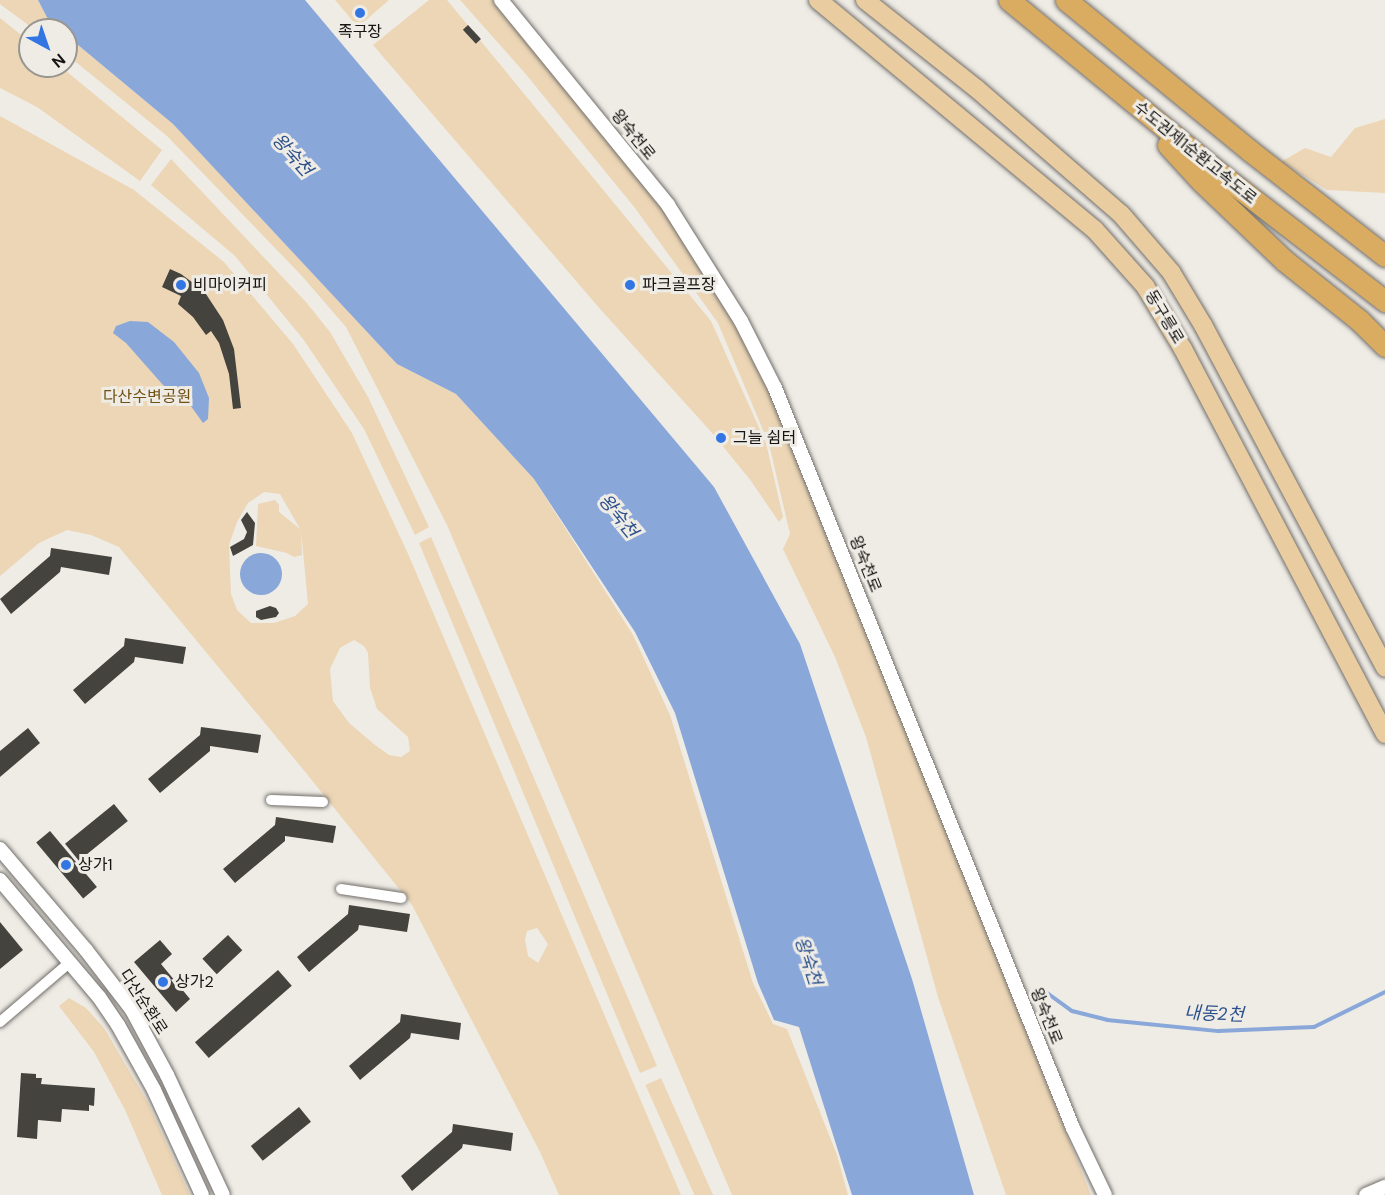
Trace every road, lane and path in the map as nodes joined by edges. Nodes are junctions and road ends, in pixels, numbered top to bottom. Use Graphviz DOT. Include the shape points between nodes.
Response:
graph roads {
  1 [pos="501,0"];
  2 [pos="818,0"];
  3 [pos="865,0"];
  4 [pos="1009,0"];
  5 [pos="1066,0"];
  6 [pos="1120,92"];
  7 [pos="1385,256"];
  8 [pos="1385,301"];
  9 [pos="1385,346"];
  10 [pos="1385,668"];
  11 [pos="1385,734"];
  12 [pos="271,800"];
  13 [pos="323,802"];
  14 [pos="0,849"];
  15 [pos="0,880"];
  16 [pos="341,889"];
  17 [pos="401,898"];
  18 [pos="69,963"];
  19 [pos="0,1022"];
  20 [pos="1385,1187"];
  21 [pos="202,1195"];
  22 [pos="223,1195"];
  23 [pos="1105,1195"];
  24 [pos="1366,1195"];
  1 -- 23 [label="street, 왕숙천로" via="668,205 741,321 775,388 1072,1128"];
  2 -- 11 [label="main road, 동구릉로" via="1095,230 1145,286 1183,349"];
  3 -- 10 [label="main road, 동구릉로" via="1121,214 1171,272"];
  4 -- 6 [label="highway, 수도권제1순환고속도로"];
  5 -- 7 [label="highway"];
  6 -- 8 [label="highway, 수도권제1순환고속도로"];
  6 -- 9 [label="highway" via="1202,182 1285,261"];
  12 -- 13 [label="street"];
  14 -- 22 [label="street, 다산순환로" via="132,1010"];
  15 -- 18 [label="street, 다산순환로"];
  16 -- 17 [label="street"];
  18 -- 19 [label="street"];
  18 -- 21 [label="street, 다산순환로" via="99,997 138,1058"];
  20 -- 24 [label="street"];
}
